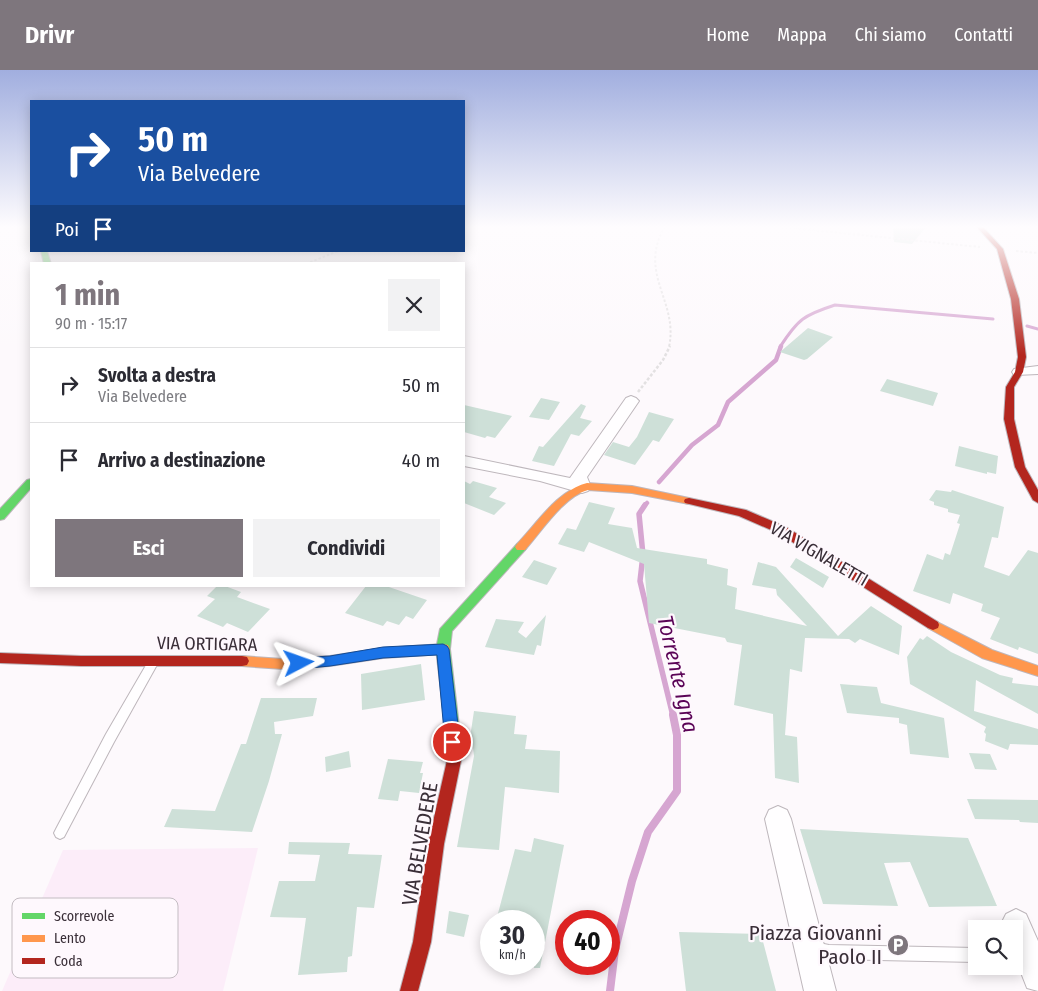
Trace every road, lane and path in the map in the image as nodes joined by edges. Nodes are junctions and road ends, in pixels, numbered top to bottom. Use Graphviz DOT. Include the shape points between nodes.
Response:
graph roads {
  1 [pos="656,269"];
  2 [pos="1006,269"];
  3 [pos="1038,370"];
  4 [pos="1019,372"];
  5 [pos="631,401"];
  6 [pos="465,461"];
  7 [pos="30,483"];
  8 [pos="582,487"];
  9 [pos="1038,500"];
  10 [pos="0,516"];
  11 [pos="443,649"];
  12 [pos="0,658"];
  13 [pos="154,660"];
  14 [pos="1038,671"];
  15 [pos="778,819"];
  16 [pos="60,833"];
  17 [pos="809,949"];
  18 [pos="1023,949"];
  19 [pos="968,955"];
  20 [pos="1027,963"];
  21 [pos="408,991"];
  22 [pos="820,991"];
  1 -- 5 [label="path" via="669,314 670,344 664,358"];
  2 -- 4 [label="street" via="1015,299 1022,356"];
  3 -- 4 [label="street"];
  4 -- 9 [label="street" via="1010,387 1009,419 1020,467"];
  5 -- 8 [label="street" via="578,477"];
  6 -- 8 [label="street, VIA VIGNALETTI"];
  7 -- 10 [label="street"];
  8 -- 11 [label="street, VIA BELVEDERE" via="563,501 446,628"];
  8 -- 14 [label="street, VIA VIGNALETTI" via="642,492 742,513 846,568 932,624 1012,664"];
  11 -- 13 [label="street, VIA ORTIGARA" via="283,664"];
  11 -- 21 [label="street, VIA BELVEDERE" via="454,756 436,844 422,942"];
  12 -- 13 [label="street, VIA ORTIGARA"];
  13 -- 16 [label="lane"];
  15 -- 17 [label="street"];
  17 -- 19 [label="lane"];
  17 -- 22 [label="street"];
  18 -- 20 [label="street"];
}
